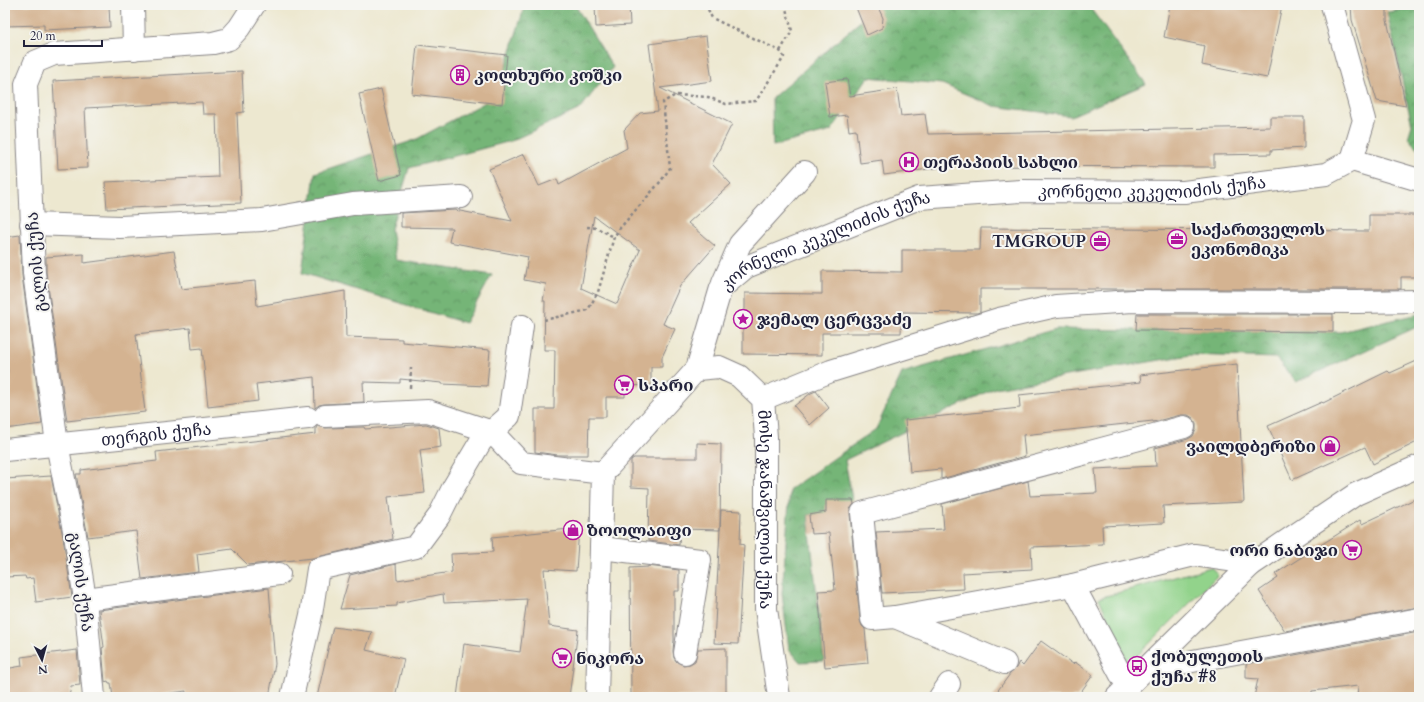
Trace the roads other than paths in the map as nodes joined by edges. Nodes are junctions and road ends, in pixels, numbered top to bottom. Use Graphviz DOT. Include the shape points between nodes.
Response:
graph roads {
  1 [pos="133,5"];
  2 [pos="254,5"];
  3 [pos="1332,5"];
  4 [pos="134,49"];
  5 [pos="1352,160"];
  6 [pos="805,172"];
  7 [pos="1419,180"];
  8 [pos="461,197"];
  9 [pos="31,224"];
  10 [pos="721,288"];
  11 [pos="1419,301"];
  12 [pos="522,326"];
  13 [pos="697,369"];
  14 [pos="763,399"];
  15 [pos="1184,427"];
  16 [pos="492,432"];
  17 [pos="58,444"];
  18 [pos="5,450"];
  19 [pos="1419,466"];
  20 [pos="602,473"];
  21 [pos="601,548"];
  22 [pos="1251,565"];
  23 [pos="279,574"];
  24 [pos="1073,586"];
  25 [pos="85,600"];
  26 [pos="895,617"];
  27 [pos="1419,619"];
  28 [pos="685,653"];
  29 [pos="1005,663"];
  30 [pos="1144,670"];
  31 [pos="1123,692"];
  32 [pos="94,697"];
  33 [pos="292,697"];
  34 [pos="597,697"];
  35 [pos="779,697"];
  1 -- 4 [label="street"];
  2 -- 4 [label="street, გალის ქუჩა" via="239,28 228,39 213,43"];
  3 -- 5 [label="street" via="1364,120"];
  4 -- 9 [label="street, გალის ქუჩა" via="54,54 35,62 26,84"];
  5 -- 7 [label="street"];
  5 -- 10 [label="street, კორნელი კეკელიძის ქუჩა" via="1326,174 1184,192 1020,191 919,198 746,267"];
  6 -- 10 [label="street" via="740,244"];
  8 -- 9 [label="street" via="353,204 262,220 120,227"];
  9 -- 17 [label="street, გალის ქუჩა" via="34,273"];
  10 -- 13 [label="street, კორნელი კეკელიძის ქუჩა"];
  11 -- 14 [label="street" via="1133,301 1056,306 999,319 831,372"];
  12 -- 16 [label="street" via="509,416"];
  13 -- 14 [label="street, მოსე ჯანაშვილის ქუჩა" via="719,367 739,376"];
  13 -- 20 [label="street, კორნელი კეკელიძის ქუჩა"];
  14 -- 35 [label="street, მოსე ჯანაშვილის ქუჩა" via="766,437 766,609"];
  15 -- 26 [label="street" via="862,514 872,619"];
  16 -- 17 [label="street, თერგის ქუჩა" via="428,411 316,417"];
  16 -- 20 [label="street, თერგის ქუჩა" via="522,463"];
  16 -- 33 [label="street" via="482,440 439,516 416,547 318,569 311,615"];
  17 -- 18 [label="street, თერგის ქუჩა"];
  17 -- 25 [label="street, გალის ქუჩა"];
  19 -- 22 [label="street" via="1356,494"];
  20 -- 21 [label="street"];
  21 -- 28 [label="street" via="700,560"];
  21 -- 34 [label="street"];
  22 -- 24 [label="street" via="1194,555"];
  22 -- 30 [label="street"];
  23 -- 25 [label="street"];
  24 -- 26 [label="street"];
  24 -- 31 [label="street" via="1122,677"];
  25 -- 32 [label="street, გალის ქუჩა"];
  26 -- 29 [label="street"];
  27 -- 30 [label="street"];
  30 -- 31 [label="street"];
}
